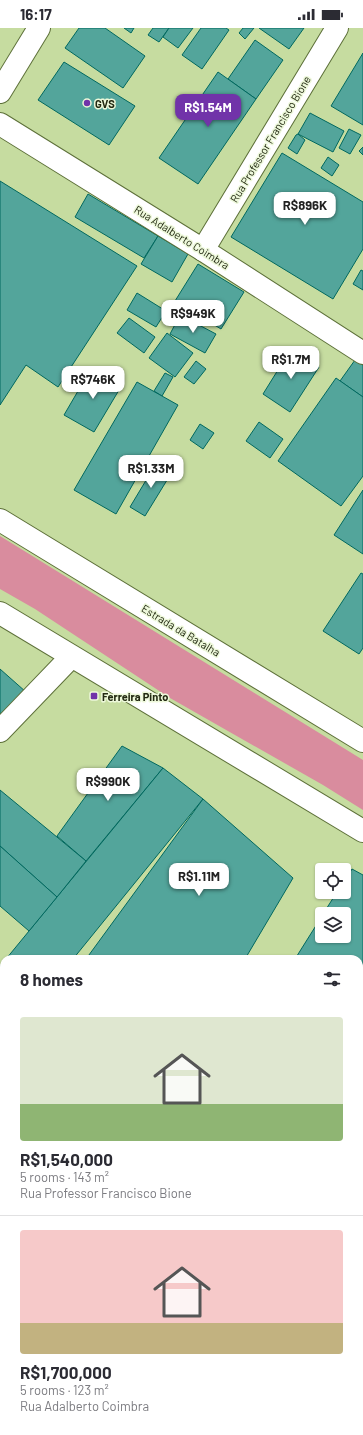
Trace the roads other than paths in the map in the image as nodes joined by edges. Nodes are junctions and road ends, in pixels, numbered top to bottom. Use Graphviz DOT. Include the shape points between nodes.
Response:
graph roads {
  1 [pos="39,28"];
  2 [pos="337,28"];
  3 [pos="0,92"];
  4 [pos="0,124"];
  5 [pos="203,250"];
  6 [pos="363,353"];
  7 [pos="0,520"];
  8 [pos="0,613"];
  9 [pos="71,657"];
  10 [pos="0,731"];
  11 [pos="363,741"];
  12 [pos="363,830"];
  1 -- 3 [label="main road"];
  2 -- 5 [label="main road, Rua Professor Francisco Bione"];
  4 -- 5 [label="main road, Rua Adalberto Coimbra"];
  5 -- 6 [label="main road, Rua Adalberto Coimbra"];
  7 -- 11 [label="main road, Estrada da Batalha"];
  8 -- 9 [label="main road"];
  9 -- 10 [label="main road"];
  9 -- 12 [label="main road"];
}
